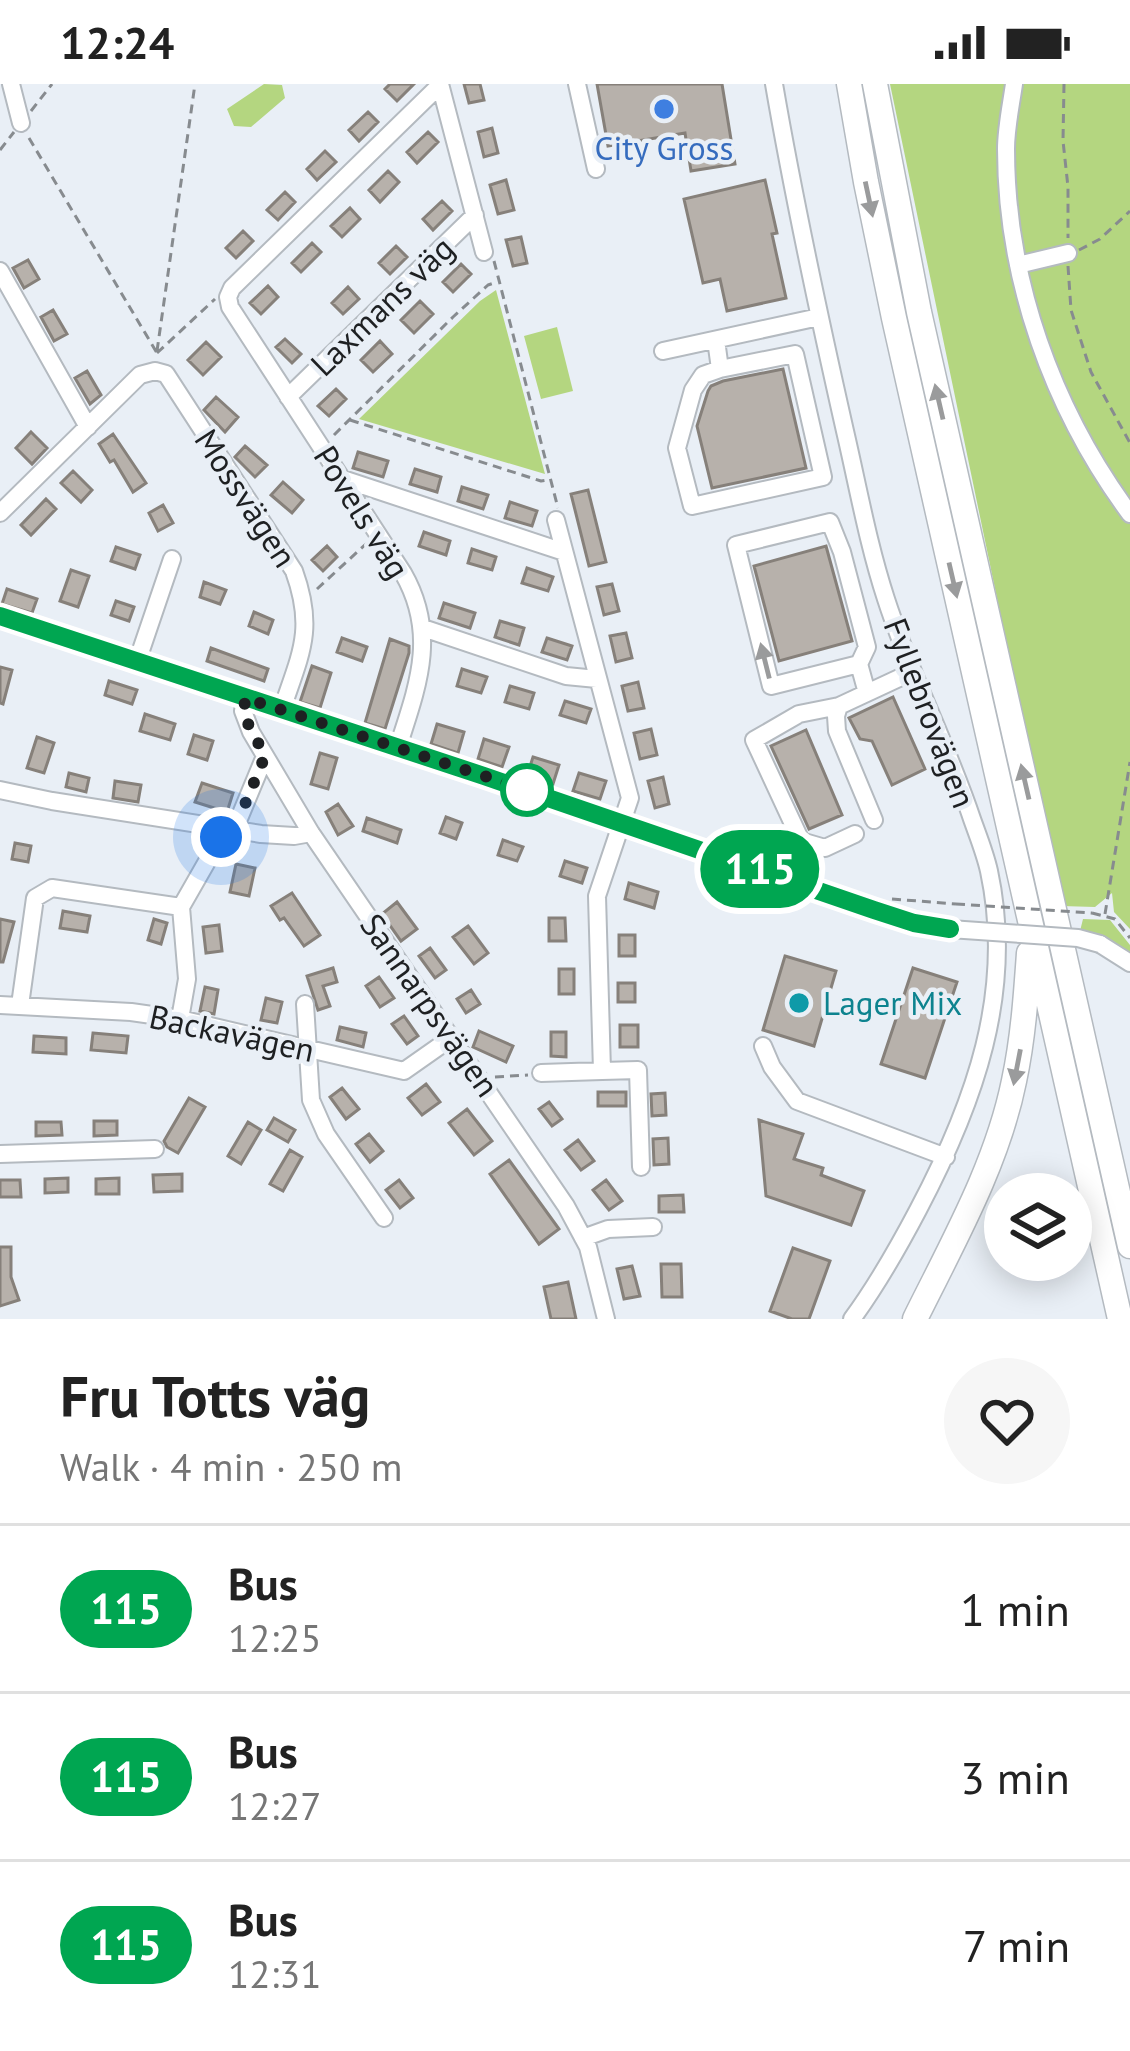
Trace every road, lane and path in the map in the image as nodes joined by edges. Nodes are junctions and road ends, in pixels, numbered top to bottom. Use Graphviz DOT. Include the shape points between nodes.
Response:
graph roads {
  1 [pos="10,84"];
  2 [pos="195,84"];
  3 [pos="440,84"];
  4 [pos="577,84"];
  5 [pos="774,84"];
  6 [pos="849,84"];
  7 [pos="875,84"];
  8 [pos="1013,84"];
  9 [pos="1064,84"];
  10 [pos="21,123"];
  11 [pos="596,170"];
  12 [pos="1130,212"];
  13 [pos="475,215"];
  14 [pos="484,252"];
  15 [pos="1068,253"];
  16 [pos="1018,265"];
  17 [pos="0,271"];
  18 [pos="498,282"];
  19 [pos="228,296"];
  20 [pos="819,317"];
  21 [pos="716,340"];
  22 [pos="663,351"];
  23 [pos="156,362"];
  24 [pos="720,369"];
  25 [pos="288,397"];
  26 [pos="348,420"];
  27 [pos="88,427"];
  28 [pos="1130,443"];
  29 [pos="321,448"];
  30 [pos="342,478"];
  31 [pos="550,479"];
  32 [pos="0,483"];
  33 [pos="17,496"];
  34 [pos="0,513"];
  35 [pos="1130,514"];
  36 [pos="556,520"];
  37 [pos="378,534"];
  38 [pos="564,552"];
  39 [pos="172,559"];
  40 [pos="304,597"];
  41 [pos="0,616"];
  42 [pos="423,628"];
  43 [pos="137,662"];
  44 [pos="860,664"];
  45 [pos="912,672"];
  46 [pos="597,679"];
  47 [pos="867,693"];
  48 [pos="245,698"];
  49 [pos="839,706"];
  50 [pos="282,709"];
  51 [pos="398,747"];
  52 [pos="265,756"];
  53 [pos="1130,762"];
  54 [pos="0,790"];
  55 [pos="874,820"];
  56 [pos="622,822"];
  57 [pos="229,830"];
  58 [pos="311,832"];
  59 [pos="855,834"];
  60 [pos="956,904"];
  61 [pos="181,907"];
  62 [pos="1105,914"];
  63 [pos="1031,924"];
  64 [pos="1130,938"];
  65 [pos="1130,963"];
  66 [pos="0,1004"];
  67 [pos="305,1004"];
  68 [pos="20,1005"];
  69 [pos="180,1019"];
  70 [pos="451,1038"];
  71 [pos="763,1046"];
  72 [pos="308,1048"];
  73 [pos="602,1071"];
  74 [pos="541,1073"];
  75 [pos="483,1082"];
  76 [pos="155,1149"];
  77 [pos="0,1154"];
  78 [pos="946,1156"];
  79 [pos="641,1167"];
  80 [pos="384,1218"];
  81 [pos="653,1227"];
  82 [pos="583,1238"];
  83 [pos="1130,1246"];
  84 [pos="606,1319"];
  85 [pos="852,1319"];
  86 [pos="915,1319"];
  87 [pos="1120,1319"];
  1 -- 10 [label="street"];
  2 -- 23 [label="path"];
  3 -- 13 [label="street"];
  3 -- 19 [label="street"];
  4 -- 11 [label="street"];
  5 -- 20 [label="street, Fyllebrovägen"];
  6 -- 63 [label="highway, one-way"];
  83 -- 7 [label="highway, one-way"];
  8 -- 16 [label="street" via="1006,146"];
  9 -- 15 [label="path"];
  10 -- 23 [label="path"];
  12 -- 15 [label="path" via="1088,247"];
  13 -- 14 [label="street"];
  13 -- 25 [label="street, Laxmans väg"];
  14 -- 18 [label="path" via="491,250"];
  15 -- 16 [label="street"];
  15 -- 28 [label="path" via="1071,310 1091,372"];
  16 -- 35 [label="street" via="1067,412"];
  17 -- 27 [label="street"];
  18 -- 26 [label="path"];
  18 -- 31 [label="path"];
  19 -- 23 [label="path" via="211,300"];
  19 -- 25 [label="street, Povels väg"];
  20 -- 21 [label="street"];
  20 -- 45 [label="street, Fyllebrovägen" via="866,528"];
  21 -- 22 [label="street"];
  21 -- 24 [label="street"];
  23 -- 27 [label="street"];
  23 -- 40 [label="street, Mossvägen"];
  24 -- 24 [label="street" via="703,374 693,390 677,448 692,506 823,477 794,354"];
  25 -- 29 [label="street, Povels väg"];
  26 -- 29 [label="path"];
  26 -- 31 [label="path"];
  27 -- 33 [label="street"];
  29 -- 30 [label="street, Povels väg"];
  30 -- 37 [label="street, Povels väg"];
  30 -- 38 [label="street"];
  31 -- 36 [label="path"];
  32 -- 33 [label="street"];
  33 -- 34 [label="street"];
  36 -- 38 [label="street"];
  37 -- 40 [label="path"];
  37 -- 42 [label="street, Povels väg"];
  38 -- 46 [label="street"];
  39 -- 43 [label="street"];
  40 -- 50 [label="street, Mossvägen" via="303,649"];
  41 -- 43 [label="street"];
  42 -- 46 [label="street"];
  42 -- 51 [label="street, Povels väg" via="420,677"];
  43 -- 48 [label="street"];
  44 -- 44 [label="street, one-way" via="771,686 736,545 830,522 866,647"];
  44 -- 47 [label="street"];
  45 -- 47 [label="street"];
  45 -- 78 [label="street, Fyllebrovägen" via="989,869 996,921 988,1041"];
  46 -- 56 [label="street" via="630,798"];
  47 -- 49 [label="street"];
  48 -- 50 [label="street"];
  48 -- 52 [label="street, Sannarpsvägen" via="244,716"];
  49 -- 55 [label="street" via="837,730"];
  49 -- 59 [label="street" via="799,714 754,740 801,841 825,848"];
  50 -- 51 [label="street"];
  51 -- 56 [label="street"];
  52 -- 57 [label="street"];
  52 -- 58 [label="street, Sannarpsvägen"];
  53 -- 62 [label="path"];
  54 -- 57 [label="street"];
  56 -- 65 [label="street, bridge" via="914,923 1065,937 1100,944"];
  56 -- 73 [label="street" via="597,896"];
  57 -- 58 [label="street"];
  57 -- 61 [label="street"];
  58 -- 70 [label="street, Sannarpsvägen"];
  60 -- 62 [label="path, bridge"];
  61 -- 68 [label="street" via="52,888 34,898"];
  61 -- 69 [label="street" via="187,979"];
  62 -- 64 [label="path"];
  63 -- 86 [label="highway, one-way" via="1020,1049 1004,1121"];
  63 -- 87 [label="highway"];
  66 -- 68 [label="street, Backavägen"];
  67 -- 72 [label="street"];
  68 -- 69 [label="street, Backavägen"];
  69 -- 72 [label="street, Backavägen"];
  70 -- 72 [label="street, Backavägen" via="404,1070"];
  70 -- 75 [label="street, Sannarpsvägen"];
  71 -- 78 [label="street" via="796,1101"];
  72 -- 80 [label="street" via="311,1100 326,1134"];
  73 -- 74 [label="street"];
  73 -- 79 [label="street" via="638,1070"];
  74 -- 75 [label="path"];
  75 -- 82 [label="street, Sannarpsvägen"];
  76 -- 77 [label="street"];
  78 -- 85 [label="street, Fyllebrovägen"];
  81 -- 82 [label="street"];
  82 -- 84 [label="street, Sannarpsvägen"];
}
